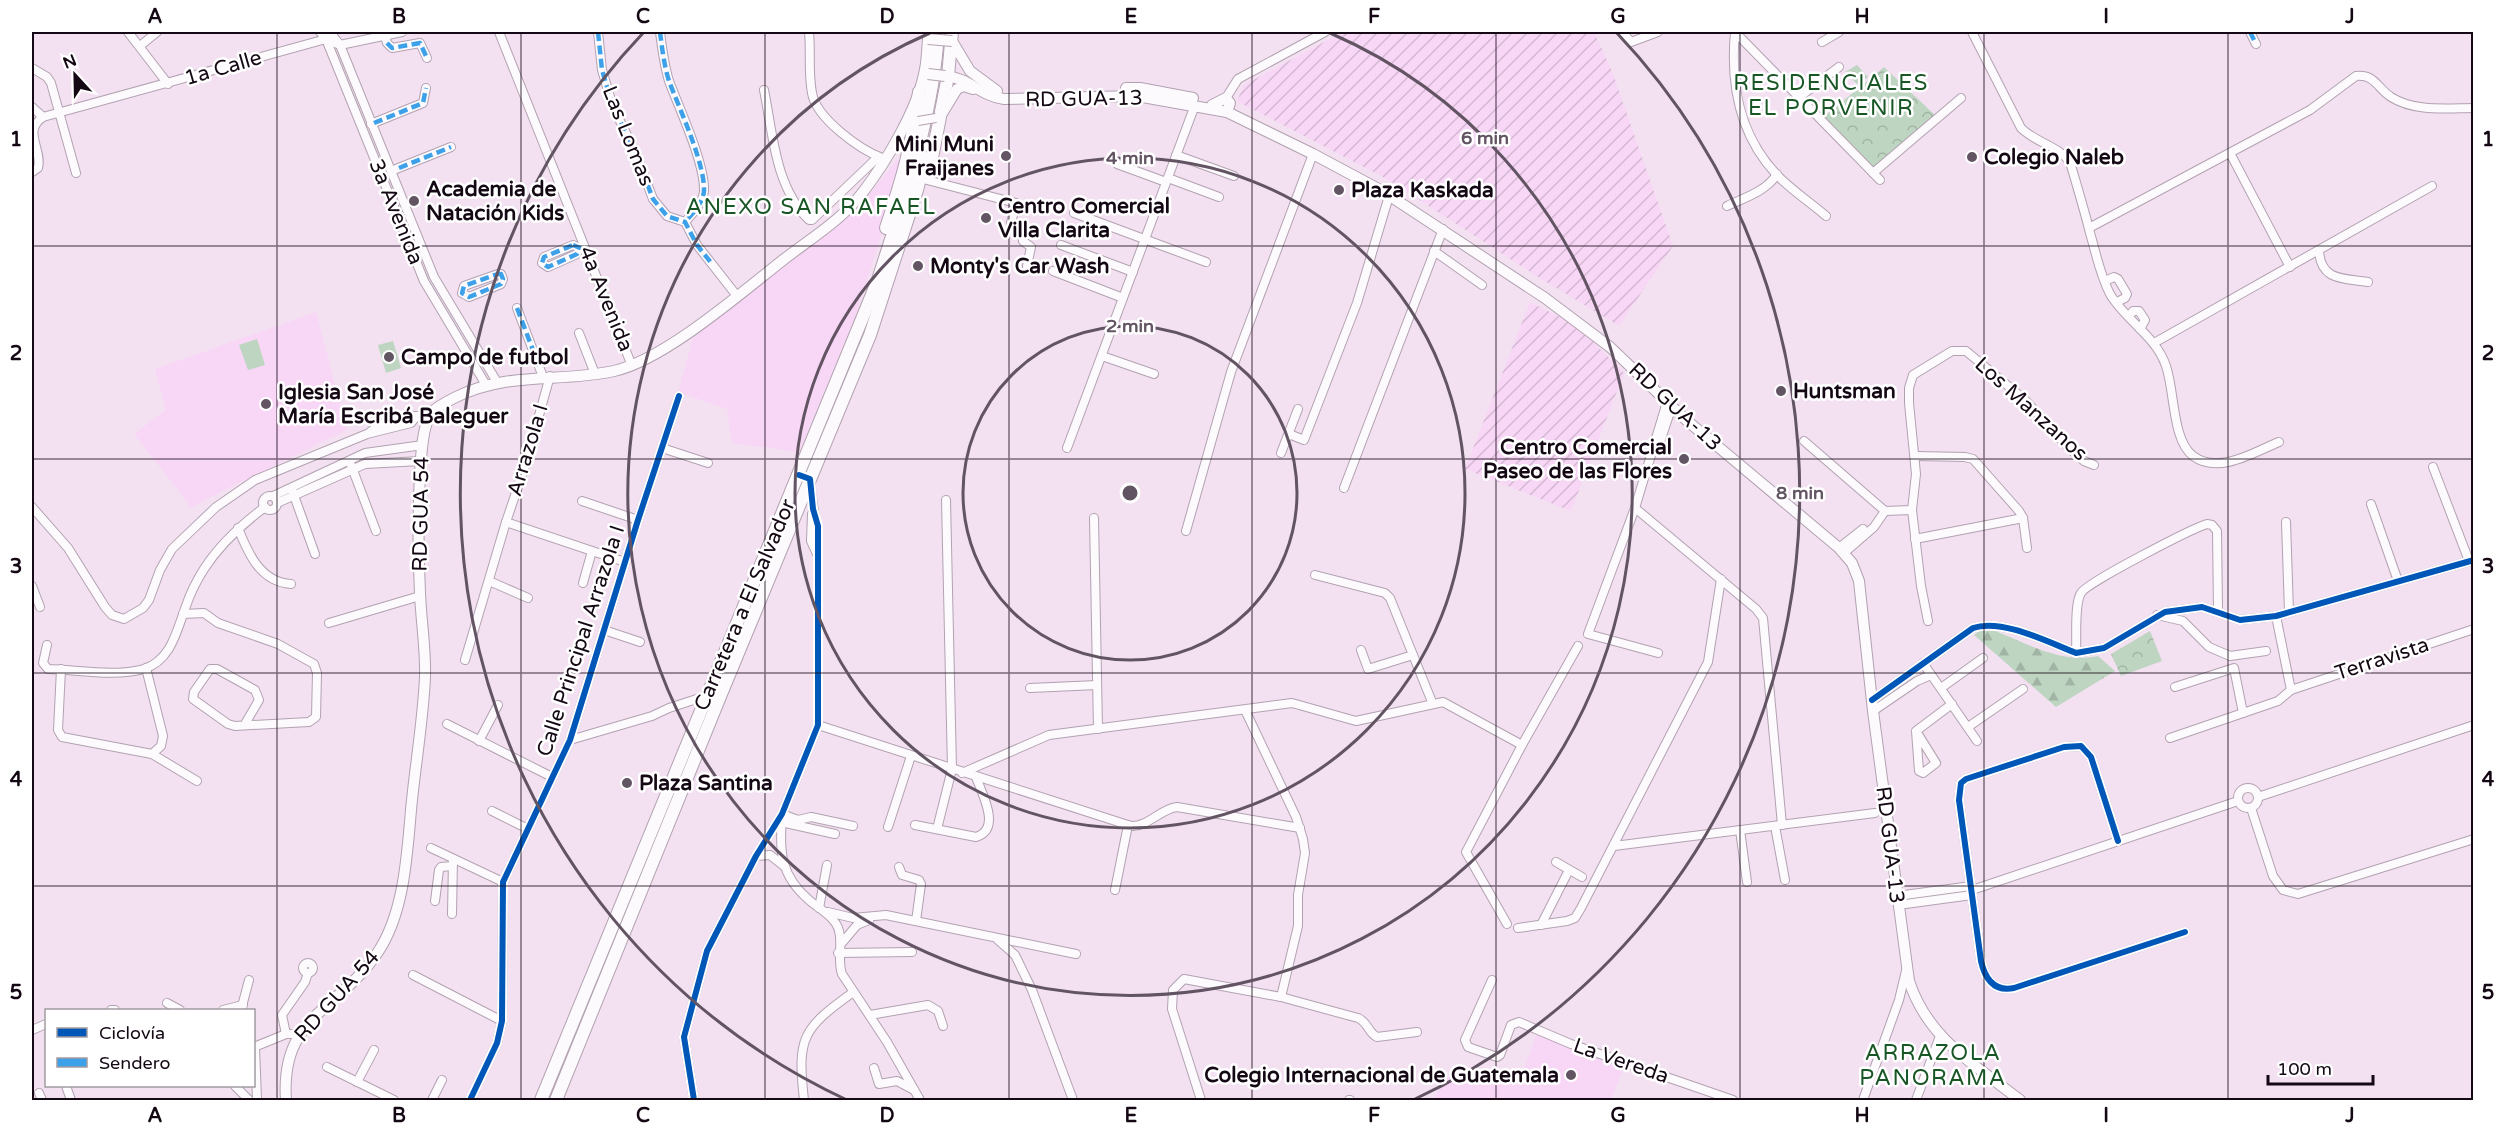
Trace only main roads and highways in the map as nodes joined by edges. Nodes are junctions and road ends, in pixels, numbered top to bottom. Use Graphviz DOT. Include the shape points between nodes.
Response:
graph roads {
  1 [pos="930,33"];
  2 [pos="950,35"];
  3 [pos="926,73"];
  4 [pos="947,76"];
  5 [pos="919,92"];
  6 [pos="990,97"];
  7 [pos="1198,102"];
  8 [pos="1230,108"];
  9 [pos="939,116"];
  10 [pos="858,330"];
  11 [pos="870,335"];
  12 [pos="857,365"];
  13 [pos="839,378"];
  14 [pos="816,465"];
  15 [pos="804,477"];
  16 [pos="794,489"];
  17 [pos="777,561"];
  18 [pos="286,1101"];
  19 [pos="541,1101"];
  20 [pos="556,1101"];
  21 [pos="2020,1101"];
  1 -- 2 [label="main road, bridge"];
  1 -- 3 [label="main road"];
  1 -- 10 [label="highway, Carretera a El Salvador" via="930,103 878,280"];
  2 -- 4 [label="highway"];
  2 -- 7 [label="main road, RD GUA-13" via="970,71 993,91 1140,88"];
  2 -- 11 [label="highway, Carretera a El Salvador" via="926,153"];
  3 -- 4 [label="main road, RD GUA-13, bridge"];
  3 -- 5 [label="main road"];
  4 -- 6 [label="main road, RD GUA-13" via="965,80"];
  4 -- 9 [label="highway"];
  5 -- 10 [label="highway" via="917,121 903,176"];
  5 -- 18 [label="main road, RD GUA 54" via="900,131 855,201 665,348 615,371 486,385 448,402 430,416 421,461 418,526 425,660 421,734 396,908 376,955 299,1034 289,1056"];
  6 -- 7 [label="main road, RD GUA-13" via="1014,100 1137,96"];
  6 -- 9 [label="main road" via="960,87"];
  7 -- 8 [label="main road"];
  7 -- 8 [label="main road, RD GUA-13" via="1215,111"];
  8 -- 21 [label="main road, RD GUA-13" via="1389,196 1545,298 1604,342 1852,563 1859,581 1906,971 1917,1002 1938,1039"];
  9 -- 11 [label="highway" via="927,180 894,281"];
  10 -- 13 [label="highway, Carretera a El Salvador"];
  11 -- 12 [label="highway, Carretera a El Salvador"];
  12 -- 13 [label="highway"];
  12 -- 14 [label="highway, Carretera a El Salvador"];
  13 -- 14 [label="highway" via="840,385 809,457"];
  13 -- 15 [label="highway, Carretera a El Salvador"];
  14 -- 15 [label="highway, Carretera a El Salvador"];
  15 -- 16 [label="highway, Carretera a El Salvador"];
  15 -- 17 [label="highway, Carretera a El Salvador"];
  16 -- 17 [label="highway" via="801,493 776,553"];
  16 -- 19 [label="highway, Carretera a El Salvador"];
  17 -- 20 [label="highway, Carretera a El Salvador"];
}
